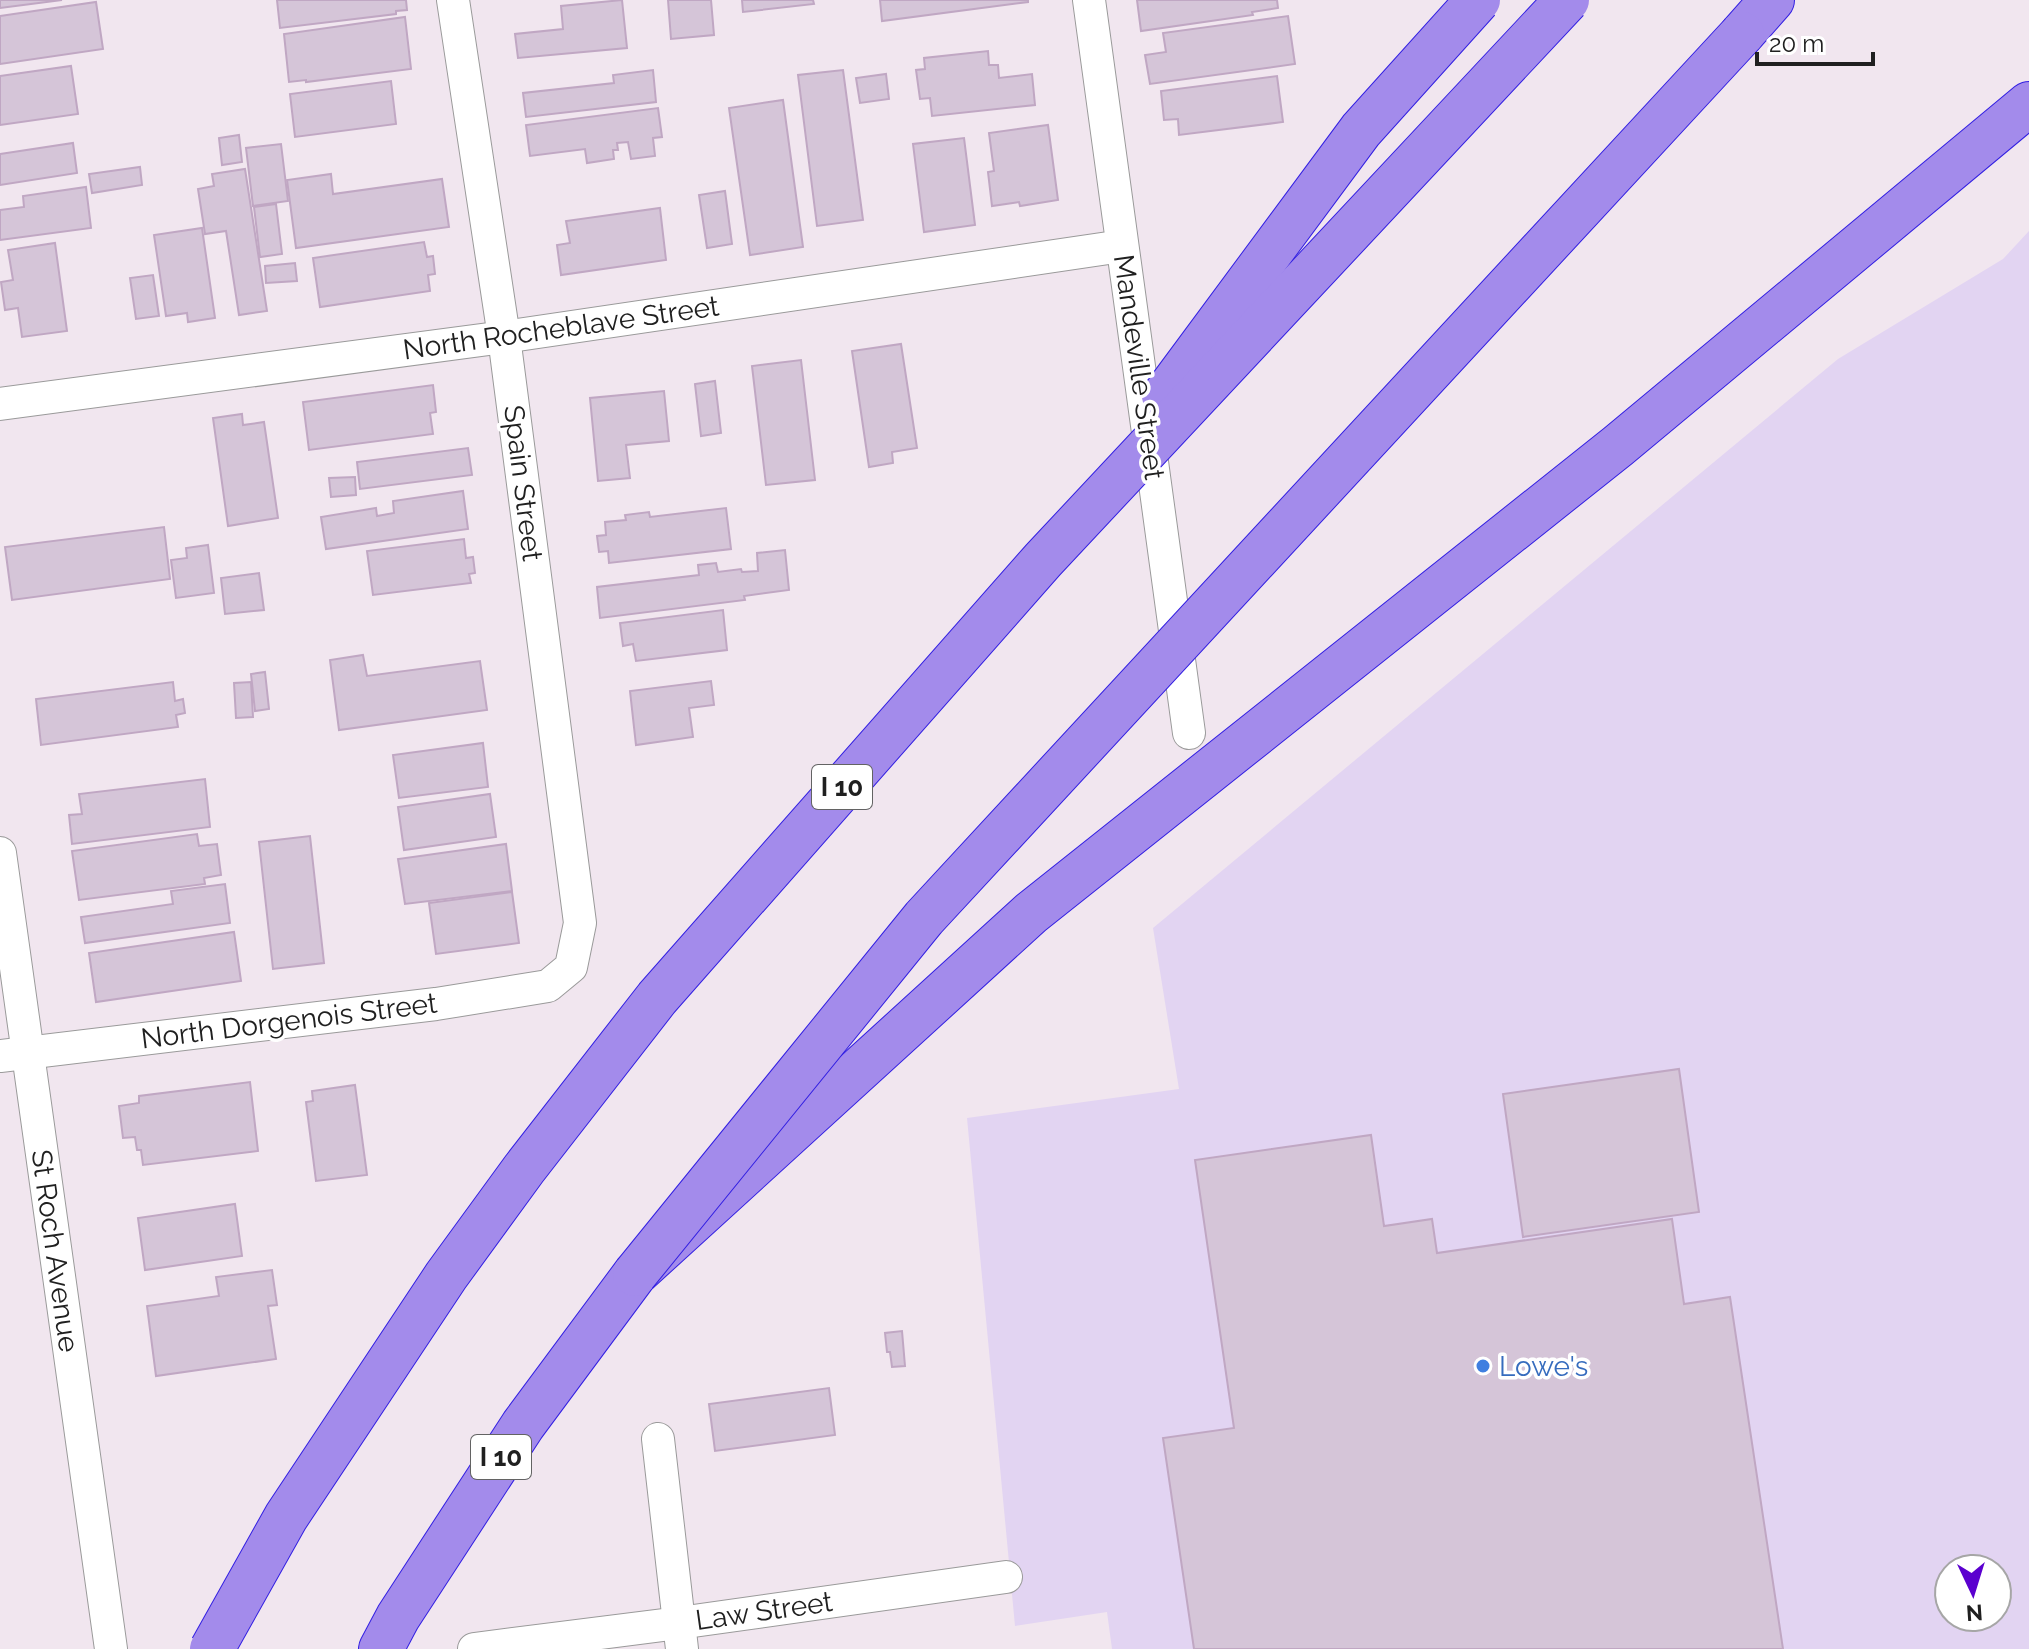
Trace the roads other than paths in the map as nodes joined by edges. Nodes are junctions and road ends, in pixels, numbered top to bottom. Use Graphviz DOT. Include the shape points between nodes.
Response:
graph roads {
  1 [pos="453,0"];
  2 [pos="1089,0"];
  3 [pos="1478,0"];
  4 [pos="1567,0"];
  5 [pos="1772,0"];
  6 [pos="2029,104"];
  7 [pos="1122,246"];
  8 [pos="504,337"];
  9 [pos="0,404"];
  10 [pos="1043,560"];
  11 [pos="1189,733"];
  12 [pos="0,853"];
  13 [pos="571,967"];
  14 [pos="14,1054"];
  15 [pos="635,1274"];
  16 [pos="658,1439"];
  17 [pos="1006,1577"];
  18 [pos="681,1636"];
  19 [pos="111,1649"];
  20 [pos="212,1649"];
  21 [pos="381,1649"];
  22 [pos="474,1649"];
  1 -- 8 [label="street, Spain Street"];
  2 -- 7 [label="street, Mandeville Street"];
  3 -- 10 [label="highway, bridge" via="1361,130"];
  4 -- 10 [label="highway, I 10, bridge"];
  5 -- 15 [label="highway, I 10, bridge" via="924,918"];
  6 -- 15 [label="highway, bridge" via="1618,446 1031,913"];
  7 -- 8 [label="street, North Rocheblave Street"];
  7 -- 11 [label="street, Mandeville Street"];
  8 -- 9 [label="street, North Rocheblave Street"];
  8 -- 13 [label="street, Spain Street" via="580,923"];
  10 -- 20 [label="highway, I 10, bridge" via="657,998 524,1169 286,1517"];
  12 -- 14 [label="street, St Roch Avenue"];
  13 -- 14 [label="street, North Dorgenois Street" via="548,986"];
  14 -- 19 [label="street, St Roch Avenue"];
  15 -- 21 [label="highway, I 10" via="523,1425"];
  16 -- 18 [label="street"];
  17 -- 18 [label="street, Law Street"];
  18 -- 22 [label="street, Law Street"];
}
